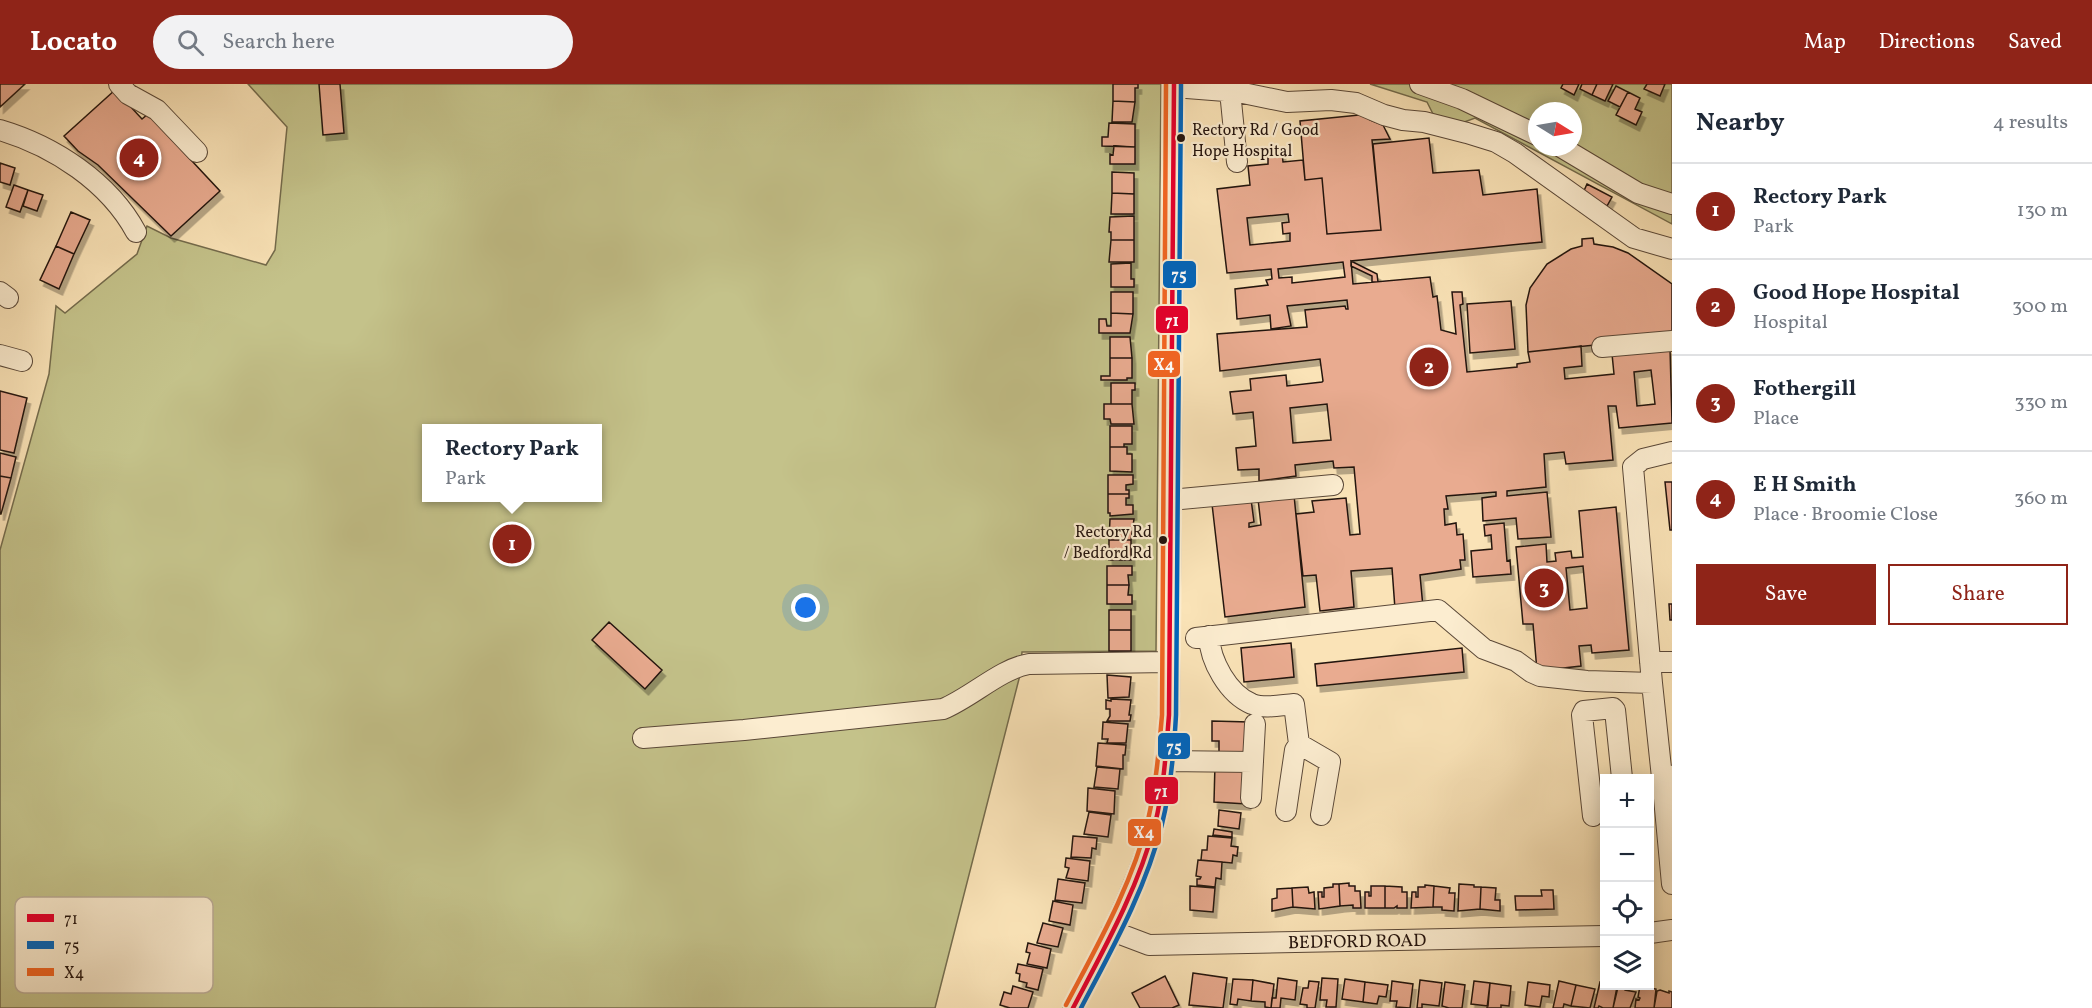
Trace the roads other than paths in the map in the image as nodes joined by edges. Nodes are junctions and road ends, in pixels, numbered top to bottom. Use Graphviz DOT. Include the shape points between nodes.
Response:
graph roads {
  1 [pos="119,84"];
  2 [pos="1420,84"];
  3 [pos="1174,85"];
  4 [pos="1230,92"];
  5 [pos="0,130"];
  6 [pos="1528,131"];
  7 [pos="197,153"];
  8 [pos="1576,156"];
  9 [pos="1237,162"];
  10 [pos="1672,204"];
  11 [pos="136,232"];
  12 [pos="1650,243"];
  13 [pos="1672,249"];
  14 [pos="1672,265"];
  15 [pos="1672,341"];
  16 [pos="1602,347"];
  17 [pos="0,355"];
  18 [pos="22,360"];
  19 [pos="1672,452"];
  20 [pos="1333,485"];
  21 [pos="1170,500"];
  22 [pos="1169,662"];
  23 [pos="1650,662"];
  24 [pos="1672,662"];
  25 [pos="1652,683"];
  26 [pos="1255,724"];
  27 [pos="643,738"];
  28 [pos="1299,744"];
  29 [pos="1165,761"];
  30 [pos="1253,762"];
  31 [pos="1622,774"];
  32 [pos="1668,779"];
  33 [pos="1251,798"];
  34 [pos="1286,811"];
  35 [pos="1600,813"];
  36 [pos="1658,814"];
  37 [pos="1321,816"];
  38 [pos="1672,884"];
  39 [pos="1672,930"];
  40 [pos="1112,932"];
  41 [pos="1654,932"];
  42 [pos="1600,936"];
  43 [pos="1073,1008"];
  1 -- 7 [label="street" via="128,94 157,110"];
  2 -- 6 [label="street"];
  3 -- 4 [label="street"];
  3 -- 21 [label="street"];
  4 -- 9 [label="street"];
  4 -- 12 [label="street" via="1287,102 1356,103 1384,115 1496,142 1634,237"];
  5 -- 11 [label="street" via="65,159 125,212"];
  8 -- 10 [label="street" via="1638,192"];
  12 -- 13 [label="street"];
  12 -- 14 [label="street"];
  15 -- 16 [label="street"];
  17 -- 18 [label="street"];
  19 -- 23 [label="street" via="1643,459 1633,467"];
  20 -- 21 [label="street"];
  21 -- 22 [label="street"];
  22 -- 27 [label="street" via="1029,664 1011,670 943,709"];
  22 -- 29 [label="street"];
  23 -- 24 [label="street"];
  23 -- 25 [label="street"];
  25 -- 28 [label="street" via="1540,676 1484,649 1438,610 1202,637 1227,683 1241,697 1266,707 1294,704"];
  25 -- 32 [label="street"];
  26 -- 30 [label="street"];
  28 -- 34 [label="street"];
  28 -- 37 [label="street" via="1330,762"];
  29 -- 30 [label="street"];
  29 -- 40 [label="street" via="1151,836"];
  30 -- 33 [label="street"];
  31 -- 35 [label="street" via="1615,710 1584,711"];
  32 -- 36 [label="street"];
  36 -- 38 [label="street"];
  39 -- 41 [label="street"];
  40 -- 42 [label="street, BEDFORD ROAD" via="1149,945"];
  40 -- 43 [label="street"];
}
